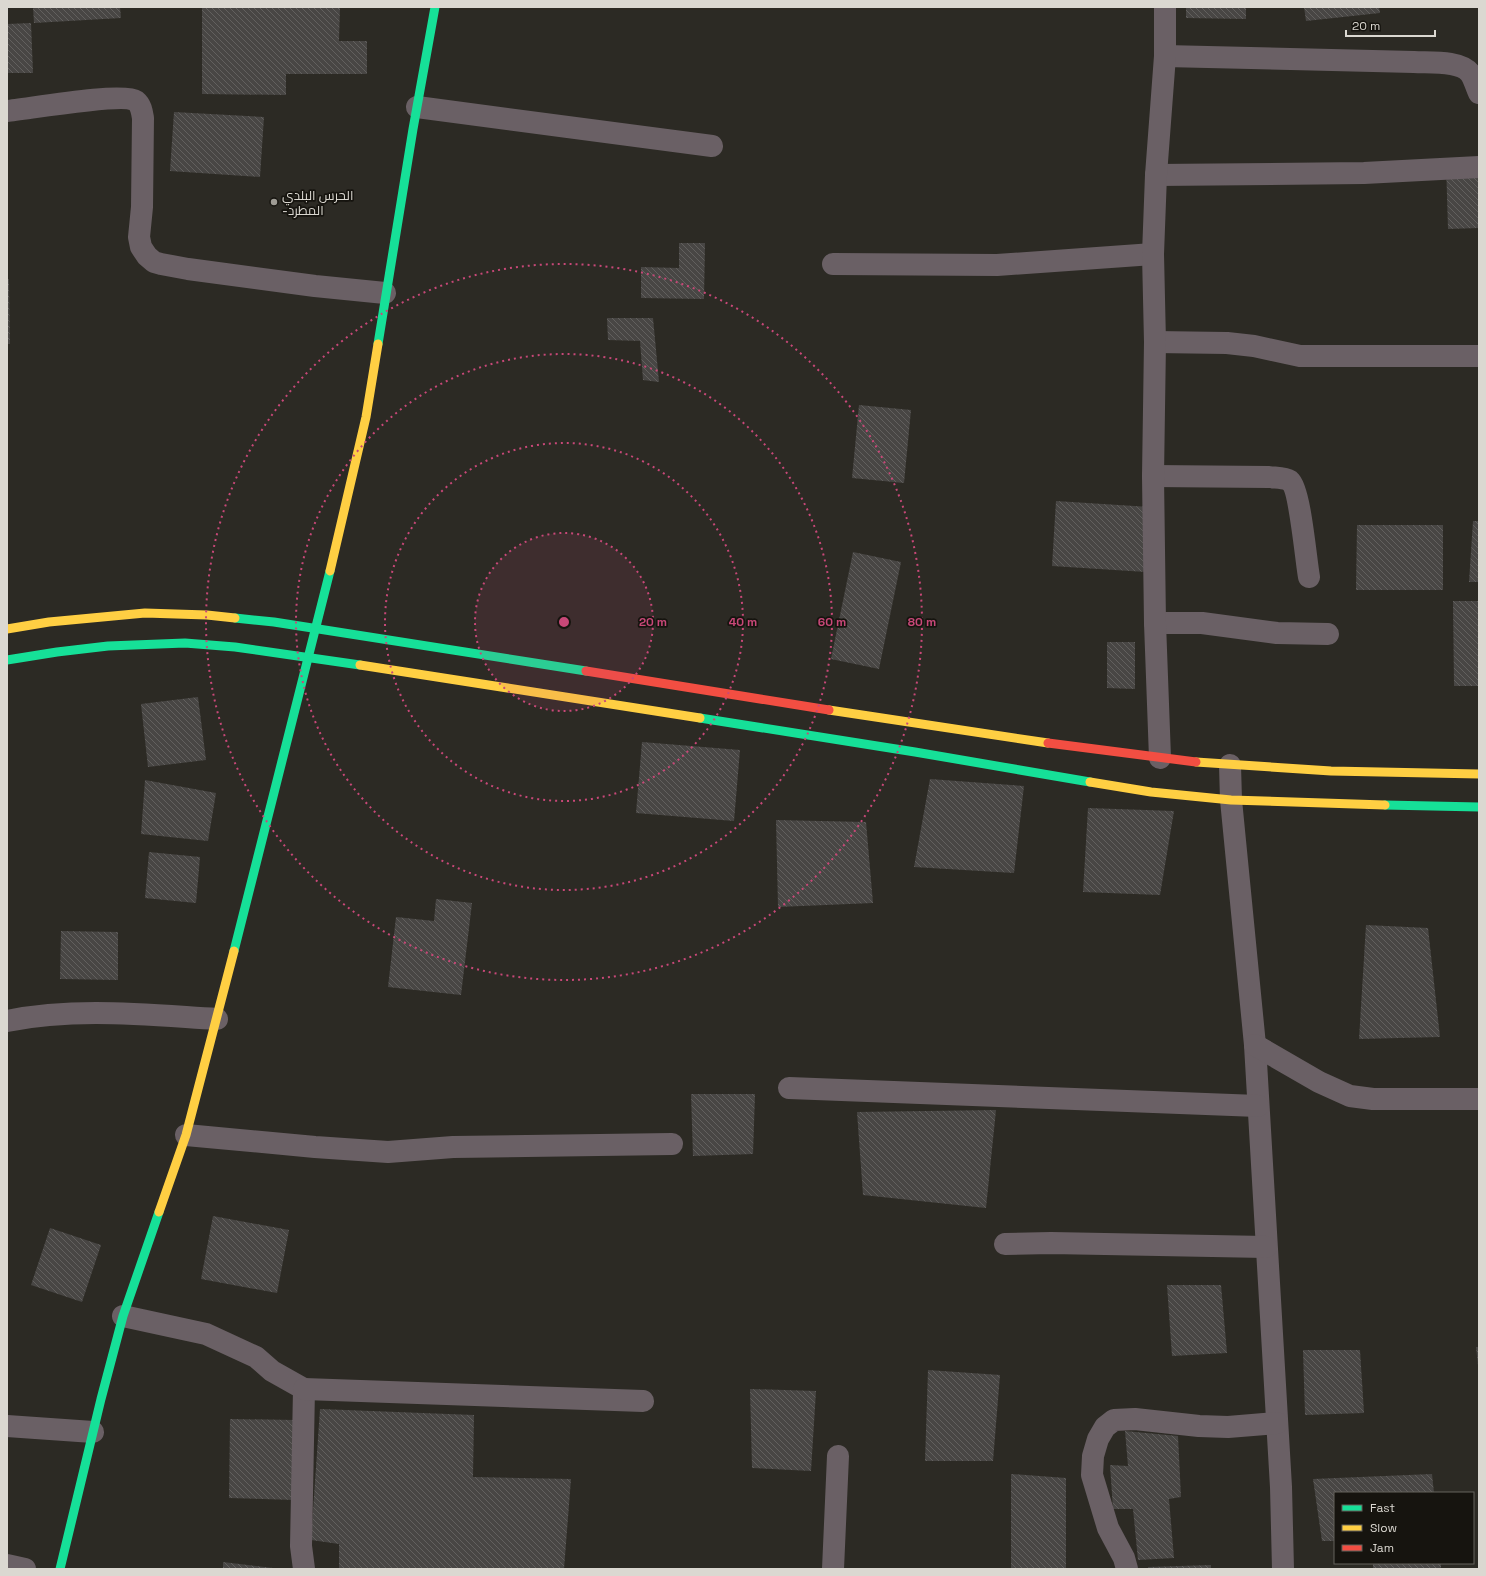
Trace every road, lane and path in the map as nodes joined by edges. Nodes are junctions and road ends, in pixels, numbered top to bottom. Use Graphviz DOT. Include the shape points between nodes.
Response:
graph roads {
  1 [pos="435,7"];
  2 [pos="1165,7"];
  3 [pos="1165,56"];
  4 [pos="1479,93"];
  5 [pos="417,107"];
  6 [pos="7,111"];
  7 [pos="712,146"];
  8 [pos="1479,167"];
  9 [pos="1156,175"];
  10 [pos="1153,254"];
  11 [pos="833,264"];
  12 [pos="385,293"];
  13 [pos="1155,342"];
  14 [pos="1479,356"];
  15 [pos="1153,476"];
  16 [pos="1309,577"];
  17 [pos="1155,624"];
  18 [pos="316,628"];
  19 [pos="7,629"];
  20 [pos="1328,634"];
  21 [pos="308,657"];
  22 [pos="7,660"];
  23 [pos="1160,758"];
  24 [pos="1230,765"];
  25 [pos="1479,774"];
  26 [pos="1231,800"];
  27 [pos="1479,807"];
  28 [pos="217,1019"];
  29 [pos="7,1021"];
  30 [pos="1255,1045"];
  31 [pos="789,1088"];
  32 [pos="1479,1099"];
  33 [pos="1258,1106"];
  34 [pos="186,1136"];
  35 [pos="672,1144"];
  36 [pos="1005,1244"];
  37 [pos="1266,1247"];
  38 [pos="123,1316"];
  39 [pos="304,1389"];
  40 [pos="643,1401"];
  41 [pos="1277,1423"];
  42 [pos="7,1426"];
  43 [pos="93,1432"];
  44 [pos="838,1456"];
  45 [pos="7,1565"];
  46 [pos="24,1569"];
  47 [pos="60,1569"];
  48 [pos="304,1569"];
  49 [pos="832,1569"];
  50 [pos="1127,1569"];
  51 [pos="1283,1569"];
  1 -- 5 [label="main road"];
  2 -- 3 [label="street"];
  3 -- 4 [label="street" via="1455,65 1470,73"];
  3 -- 9 [label="street"];
  5 -- 7 [label="street"];
  5 -- 12 [label="main road"];
  6 -- 12 [label="street" via="110,98 131,98 140,105 143,118 140,237 141,247 154,262 315,286"];
  8 -- 9 [label="street" via="1364,173"];
  9 -- 10 [label="street"];
  10 -- 11 [label="street" via="997,265"];
  10 -- 13 [label="street"];
  12 -- 18 [label="main road" via="366,417"];
  13 -- 14 [label="street" via="1227,343 1300,356"];
  13 -- 15 [label="street"];
  15 -- 16 [label="street" via="1285,478 1293,485 1298,500"];
  15 -- 17 [label="street"];
  17 -- 20 [label="street" via="1202,624 1277,633"];
  17 -- 23 [label="street"];
  18 -- 19 [label="main road" via="207,615 145,613 49,622"];
  18 -- 21 [label="main road"];
  18 -- 23 [label="main road" via="955,733"];
  21 -- 22 [label="main road" via="211,644 178,644 56,651"];
  21 -- 26 [label="main road" via="951,755 1151,792"];
  21 -- 28 [label="main road"];
  23 -- 24 [label="main road"];
  24 -- 25 [label="main road" via="1331,771"];
  24 -- 26 [label="street"];
  26 -- 27 [label="main road"];
  26 -- 30 [label="street"];
  28 -- 29 [label="street" via="146,1014 88,1014 37,1015"];
  28 -- 34 [label="main road"];
  30 -- 32 [label="street" via="1319,1082 1350,1096 1373,1099"];
  30 -- 33 [label="street"];
  31 -- 33 [label="street"];
  33 -- 37 [label="street"];
  34 -- 35 [label="street" via="388,1152 453,1147"];
  34 -- 38 [label="main road"];
  36 -- 37 [label="street"];
  37 -- 41 [label="street"];
  38 -- 39 [label="street" via="206,1334 256,1357 272,1371"];
  38 -- 43 [label="main road"];
  39 -- 40 [label="street"];
  39 -- 48 [label="street" via="301,1546"];
  41 -- 50 [label="street" via="1228,1427 1135,1419 1114,1420 1105,1427 1093,1456 1092,1475 1108,1528"];
  41 -- 51 [label="street"];
  42 -- 43 [label="street"];
  43 -- 47 [label="main road"];
  44 -- 49 [label="street"];
  45 -- 46 [label="street"];
}
